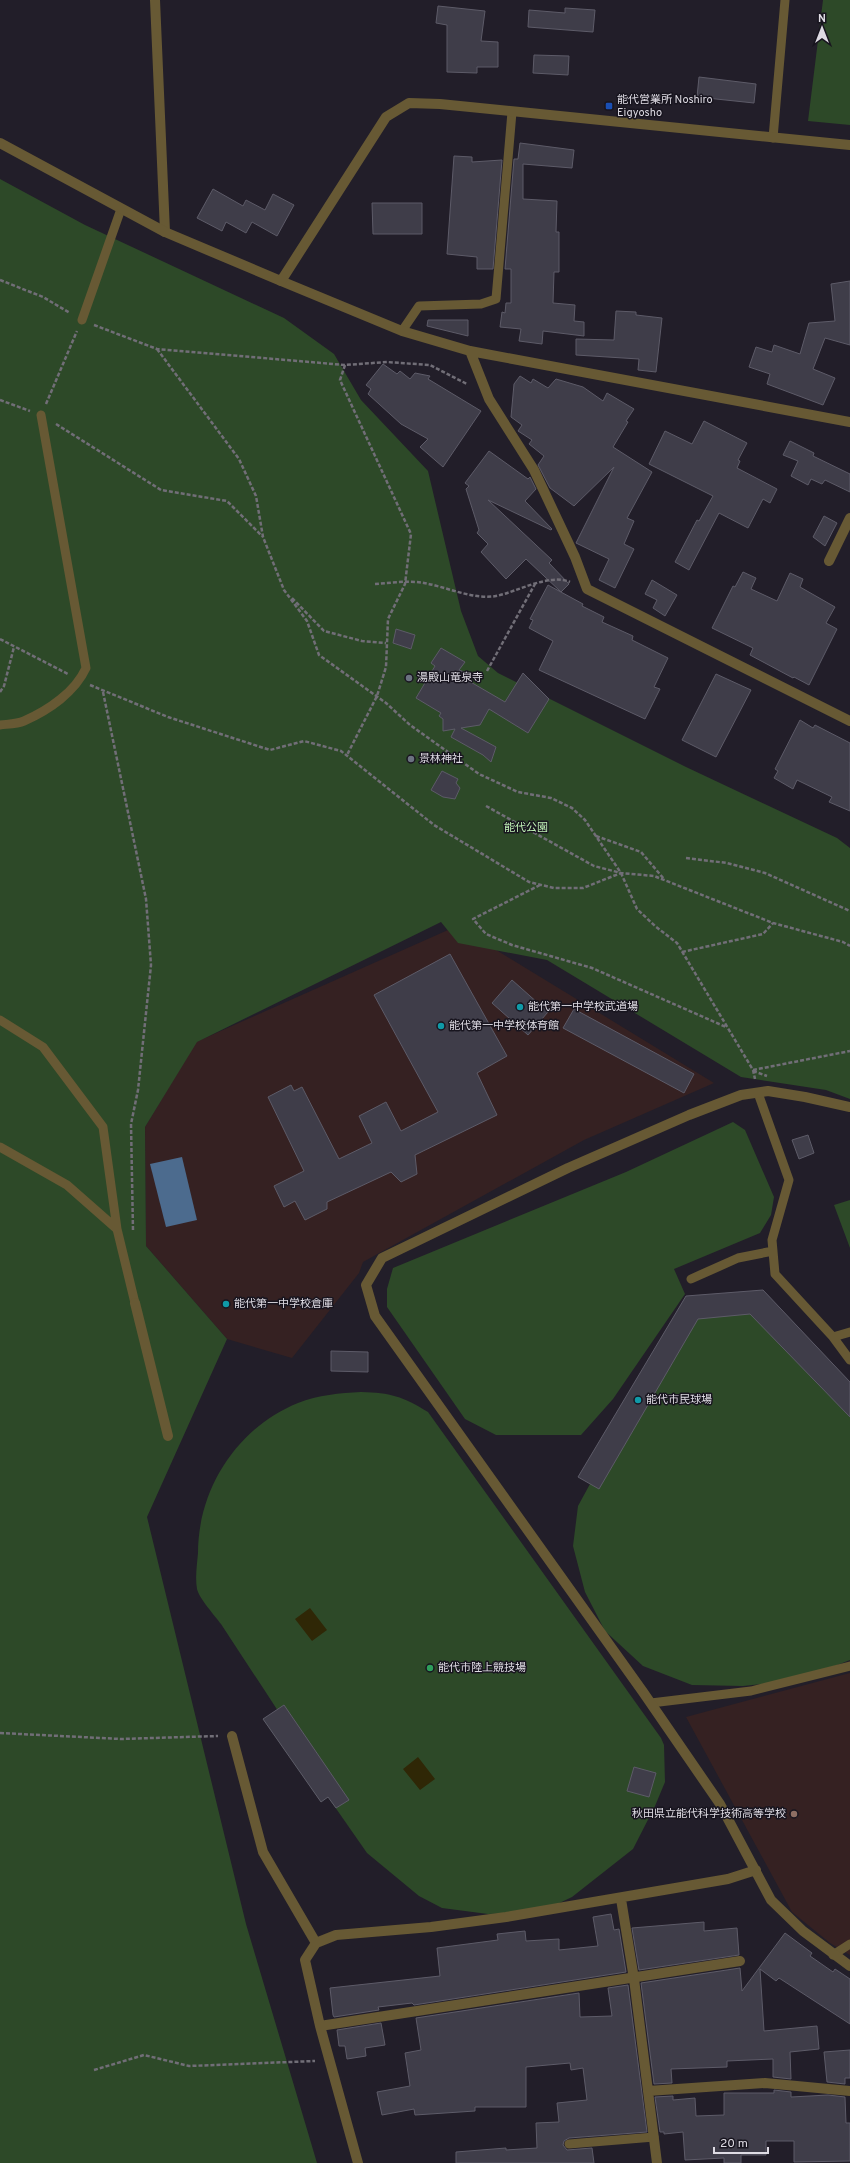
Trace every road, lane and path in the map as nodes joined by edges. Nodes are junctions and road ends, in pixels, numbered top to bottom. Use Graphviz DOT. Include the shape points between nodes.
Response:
graph roads {
  1 [pos="155,0"];
  2 [pos="785,0"];
  3 [pos="512,112"];
  4 [pos="774,138"];
  5 [pos="0,143"];
  6 [pos="850,145"];
  7 [pos="121,209"];
  8 [pos="165,232"];
  9 [pos="0,280"];
  10 [pos="281,281"];
  11 [pos="82,320"];
  12 [pos="402,331"];
  13 [pos="157,349"];
  14 [pos="470,351"];
  15 [pos="345,365"];
  16 [pos="489,399"];
  17 [pos="0,400"];
  18 [pos="41,415"];
  19 [pos="850,422"];
  20 [pos="850,518"];
  21 [pos="263,537"];
  22 [pos="829,561"];
  23 [pos="405,582"];
  24 [pos="375,584"];
  25 [pos="536,584"];
  26 [pos="587,589"];
  27 [pos="284,590"];
  28 [pos="0,639"];
  29 [pos="386,642"];
  30 [pos="14,647"];
  31 [pos="487,671"];
  32 [pos="80,680"];
  33 [pos="0,692"];
  34 [pos="103,692"];
  35 [pos="377,696"];
  36 [pos="850,721"];
  37 [pos="0,725"];
  38 [pos="347,755"];
  39 [pos="486,806"];
  40 [pos="596,835"];
  41 [pos="686,858"];
  42 [pos="621,873"];
  43 [pos="665,880"];
  44 [pos="540,885"];
  45 [pos="850,911"];
  46 [pos="773,923"];
  47 [pos="850,946"];
  48 [pos="682,952"];
  49 [pos="0,1020"];
  50 [pos="726,1027"];
  51 [pos="850,1051"];
  52 [pos="752,1070"];
  53 [pos="758,1093"];
  54 [pos="850,1107"];
  55 [pos="0,1147"];
  56 [pos="117,1229"];
  57 [pos="133,1236"];
  58 [pos="773,1251"];
  59 [pos="691,1279"];
  60 [pos="135,1303"];
  61 [pos="850,1332"];
  62 [pos="833,1337"];
  63 [pos="850,1360"];
  64 [pos="168,1436"];
  65 [pos="850,1666"];
  66 [pos="650,1703"];
  67 [pos="0,1733"];
  68 [pos="232,1736"];
  69 [pos="756,1870"];
  70 [pos="621,1899"];
  71 [pos="316,1943"];
  72 [pos="850,1944"];
  73 [pos="833,1955"];
  74 [pos="740,1961"];
  75 [pos="850,1966"];
  76 [pos="634,1979"];
  77 [pos="320,2026"];
  78 [pos="330,2061"];
  79 [pos="94,2070"];
  80 [pos="648,2091"];
  81 [pos="850,2091"];
  82 [pos="654,2138"];
  83 [pos="568,2144"];
  84 [pos="358,2163"];
  85 [pos="657,2163"];
  1 -- 8 [label="street"];
  2 -- 4 [label="lane"];
  3 -- 4 [label="street"];
  3 -- 10 [label="street" via="440,104 410,104 386,117"];
  3 -- 12 [label="lane" via="496,299 481,304 419,306"];
  4 -- 6 [label="street"];
  5 -- 7 [label="street"];
  7 -- 8 [label="street"];
  7 -- 11 [label="lane"];
  8 -- 10 [label="street"];
  9 -- 11 [label="path" via="43,297"];
  10 -- 12 [label="street"];
  11 -- 13 [label="path"];
  11 -- 18 [label="path"];
  12 -- 14 [label="street"];
  13 -- 15 [label="path"];
  13 -- 21 [label="path" via="239,459 256,496"];
  14 -- 16 [label="street"];
  14 -- 19 [label="street"];
  15 -- 16 [label="path" via="387,362 430,365 463,381"];
  15 -- 23 [label="path" via="340,380 411,534"];
  16 -- 26 [label="street" via="534,470"];
  17 -- 18 [label="path"];
  18 -- 21 [label="path" via="162,490 227,501"];
  18 -- 32 [label="lane" via="86,668"];
  20 -- 22 [label="street"];
  21 -- 27 [label="path"];
  23 -- 24 [label="path"];
  23 -- 25 [label="path" via="422,582 472,595 495,596"];
  23 -- 29 [label="path" via="388,619"];
  25 -- 26 [label="path" via="563,579"];
  25 -- 31 [label="path"];
  26 -- 36 [label="street"];
  27 -- 29 [label="path" via="324,630 362,641"];
  27 -- 35 [label="path" via="307,621 318,655"];
  28 -- 30 [label="path"];
  29 -- 35 [label="path" via="386,668"];
  30 -- 32 [label="path"];
  30 -- 33 [label="path" via="4,686"];
  32 -- 34 [label="path"];
  32 -- 37 [label="lane" via="59,701 23,721"];
  34 -- 38 [label="path" via="168,717 270,750 304,741"];
  34 -- 57 [label="path" via="146,899 151,965 138,1090 131,1124"];
  35 -- 38 [label="path"];
  35 -- 40 [label="path" via="410,725 479,774 518,792 551,798 572,808"];
  38 -- 44 [label="path" via="434,825 529,882"];
  39 -- 42 [label="path" via="594,866"];
  40 -- 42 [label="path"];
  40 -- 43 [label="path" via="641,852"];
  41 -- 45 [label="path" via="727,863 765,874"];
  42 -- 43 [label="path" via="654,876"];
  42 -- 44 [label="path" via="583,888 554,888"];
  42 -- 48 [label="path" via="637,909 676,943"];
  43 -- 46 [label="path"];
  44 -- 50 [label="path" via="473,919 486,934 512,945 592,968"];
  46 -- 47 [label="path"];
  46 -- 48 [label="path" via="763,934"];
  48 -- 50 [label="path"];
  49 -- 56 [label="lane" via="43,1047 103,1127"];
  50 -- 52 [label="path"];
  51 -- 52 [label="path"];
  52 -- 53 [label="path"];
  53 -- 54 [label="street" via="805,1097"];
  53 -- 58 [label="lane" via="789,1180 772,1240"];
  53 -- 66 [label="street" via="741,1095 689,1115 568,1168 382,1258 366,1286 375,1316"];
  55 -- 56 [label="lane" via="67,1185"];
  56 -- 60 [label="lane"];
  58 -- 59 [label="lane" via="738,1258"];
  58 -- 62 [label="lane" via="775,1274"];
  60 -- 64 [label="street"];
  61 -- 62 [label="lane"];
  62 -- 63 [label="lane"];
  65 -- 66 [label="lane" via="751,1691"];
  66 -- 69 [label="street" via="720,1804"];
  67 -- 68 [label="path" via="120,1739"];
  68 -- 71 [label="street" via="263,1852"];
  69 -- 70 [label="street" via="728,1879"];
  69 -- 73 [label="street" via="771,1900 803,1932"];
  70 -- 71 [label="street" via="431,1927 336,1935"];
  70 -- 76 [label="street"];
  71 -- 77 [label="street" via="305,1960"];
  72 -- 73 [label="lane"];
  73 -- 75 [label="street"];
  74 -- 76 [label="street"];
  76 -- 77 [label="street"];
  76 -- 80 [label="street"];
  77 -- 78 [label="street"];
  78 -- 79 [label="path" via="189,2066 144,2055"];
  78 -- 84 [label="street"];
  80 -- 81 [label="street" via="765,2082"];
  80 -- 82 [label="street"];
  82 -- 83 [label="lane"];
  82 -- 85 [label="street"];
}
